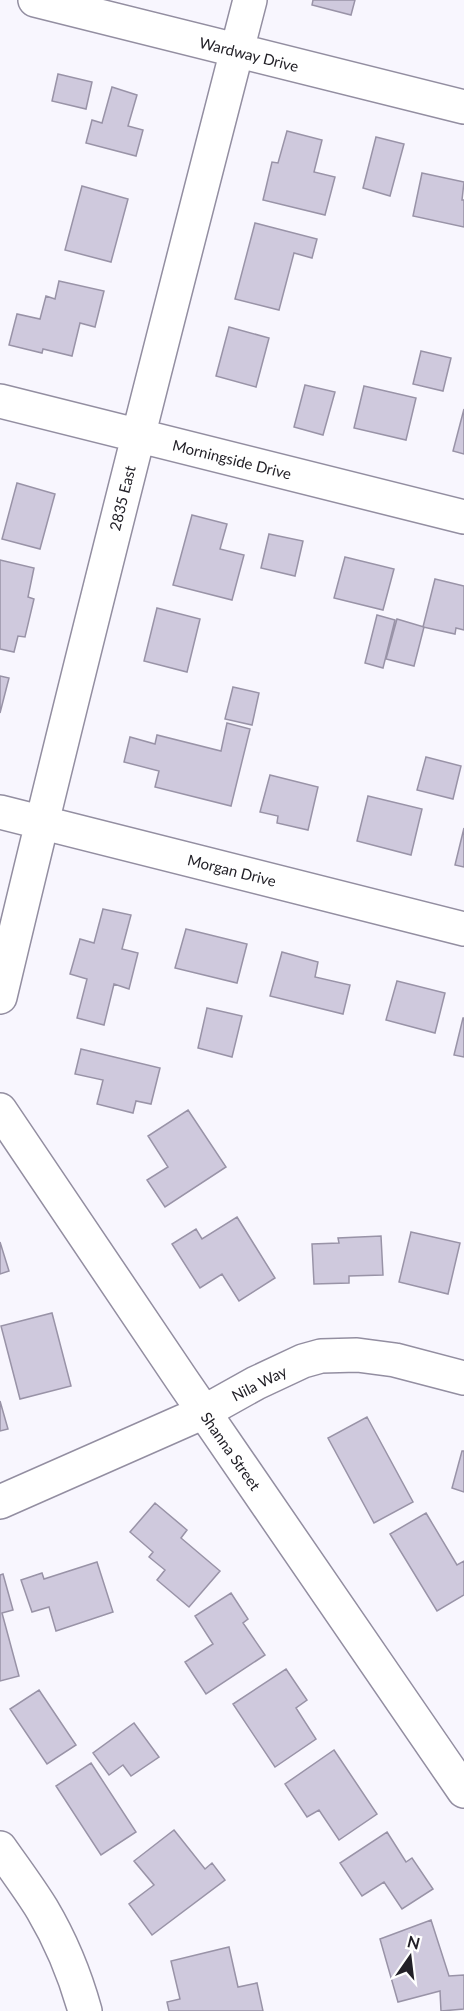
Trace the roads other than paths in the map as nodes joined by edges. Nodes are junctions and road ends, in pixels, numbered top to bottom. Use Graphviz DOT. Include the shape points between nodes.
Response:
graph roads {
  1 [pos="35,0"];
  2 [pos="250,0"];
  3 [pos="237,51"];
  4 [pos="464,107"];
  5 [pos="0,401"];
  6 [pos="138,435"];
  7 [pos="464,517"];
  8 [pos="0,812"];
  9 [pos="41,823"];
  10 [pos="464,929"];
  11 [pos="0,997"];
  12 [pos="0,1110"];
  13 [pos="464,1378"];
  14 [pos="204,1412"];
  15 [pos="0,1502"];
  16 [pos="464,1791"];
  17 [pos="0,1848"];
  18 [pos="85,2011"];
  1 -- 3 [label="street, Wardway Drive"];
  2 -- 3 [label="street, 2835 East"];
  3 -- 4 [label="street, Wardway Drive"];
  3 -- 6 [label="street, 2835 East"];
  5 -- 6 [label="street, Morningside Drive"];
  6 -- 7 [label="street, Morningside Drive"];
  6 -- 9 [label="street, 2835 East"];
  8 -- 9 [label="street, Morgan Drive"];
  9 -- 10 [label="street, Morgan Drive"];
  9 -- 11 [label="street, 2835 East"];
  12 -- 14 [label="street, Shanna Street"];
  13 -- 14 [label="street, Nila Way" via="376,1357 321,1356 287,1367"];
  14 -- 15 [label="street, Nila Way"];
  14 -- 16 [label="street, Shanna Street"];
  17 -- 18 [label="street" via="56,1935"];
}
